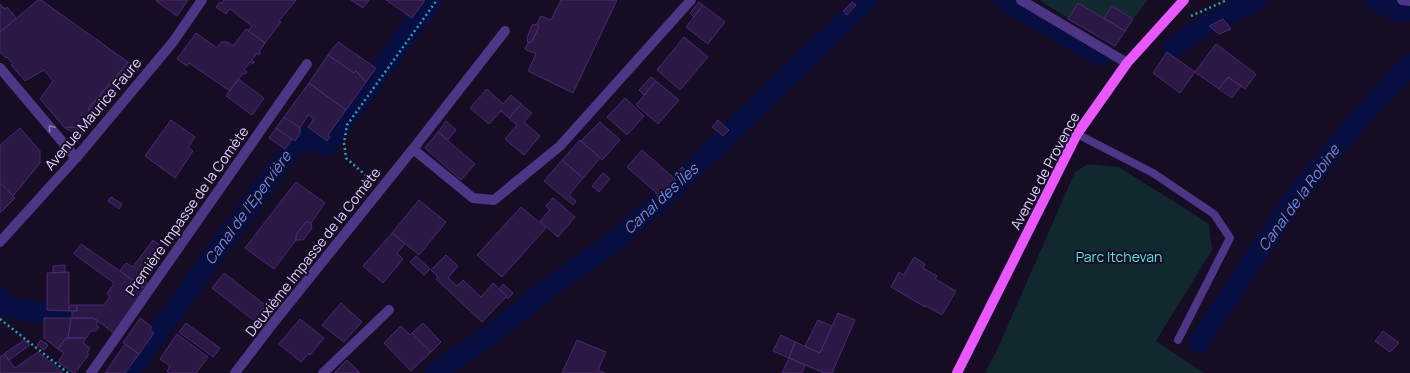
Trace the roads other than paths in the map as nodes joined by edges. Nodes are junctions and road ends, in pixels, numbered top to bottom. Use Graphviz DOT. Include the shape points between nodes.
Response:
graph roads {
  1 [pos="202,0"];
  2 [pos="691,0"];
  3 [pos="1021,0"];
  4 [pos="1184,0"];
  5 [pos="1402,0"];
  6 [pos="1410,1"];
  7 [pos="505,31"];
  8 [pos="1126,63"];
  9 [pos="307,64"];
  10 [pos="0,68"];
  11 [pos="1077,134"];
  12 [pos="413,149"];
  13 [pos="76,158"];
  14 [pos="0,242"];
  15 [pos="388,310"];
  16 [pos="1178,340"];
  17 [pos="91,373"];
  18 [pos="235,373"];
  19 [pos="323,373"];
  20 [pos="957,373"];
  1 -- 13 [label="street, Avenue Maurice Faure" via="173,42"];
  2 -- 12 [label="street" via="560,146 494,200 473,198"];
  3 -- 8 [label="street"];
  4 -- 8 [label="main road, Avenue de Provence"];
  5 -- 6 [label="street"];
  7 -- 12 [label="street, Deuxième Impasse de la Comète"];
  8 -- 11 [label="main road, Avenue de Provence"];
  9 -- 17 [label="street, Première Impasse de la Comète"];
  13 -- 10 [label="street, one-way"];
  11 -- 16 [label="lane" via="1152,173 1214,214 1230,238"];
  11 -- 20 [label="main road, Avenue de Provence"];
  12 -- 18 [label="street, Deuxième Impasse de la Comète"];
  13 -- 14 [label="street, Avenue Maurice Faure"];
  15 -- 19 [label="street"];
}
